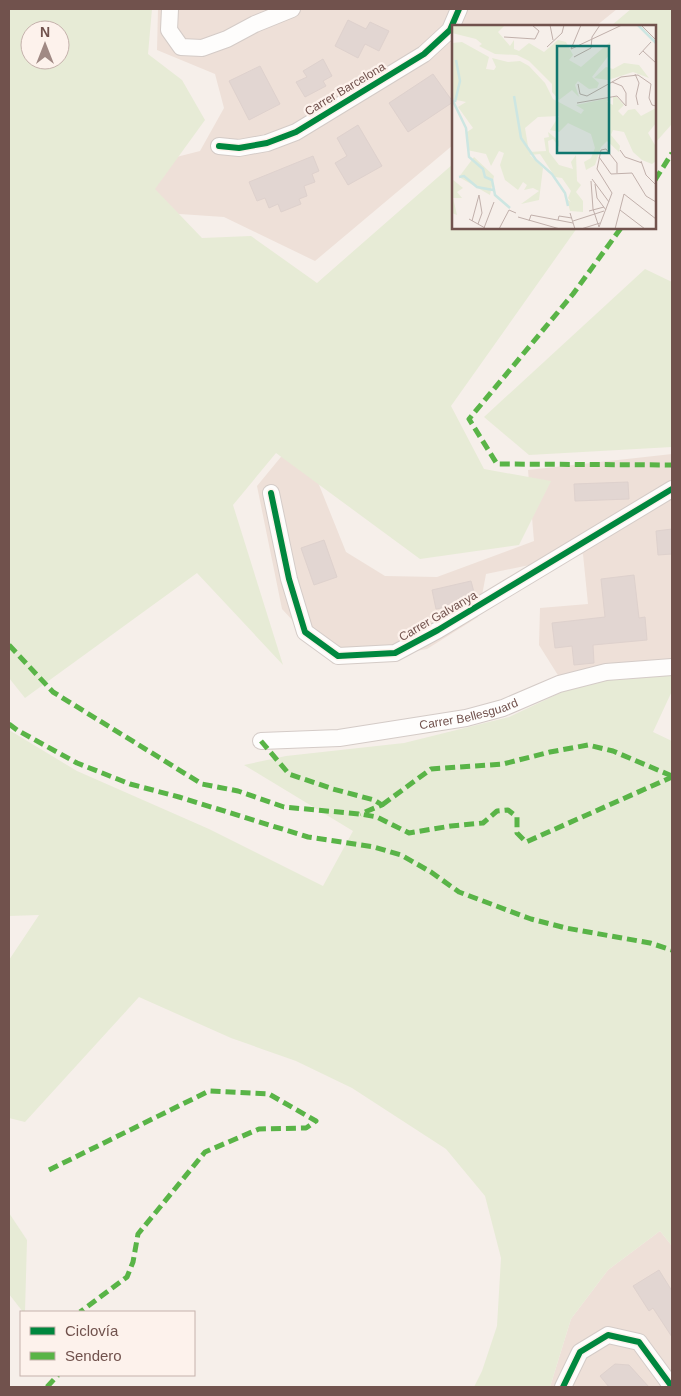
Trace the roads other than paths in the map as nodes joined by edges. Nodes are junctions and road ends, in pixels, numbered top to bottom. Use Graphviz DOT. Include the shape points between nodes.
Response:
graph roads {
  1 [pos="170,9"];
  2 [pos="292,9"];
  3 [pos="459,9"];
  4 [pos="452,25"];
  5 [pos="452,25"];
  6 [pos="219,146"];
  7 [pos="672,489"];
  8 [pos="271,493"];
  9 [pos="672,667"];
  10 [pos="261,741"];
  11 [pos="563,1387"];
  12 [pos="672,1387"];
  1 -- 2 [label="street" via="169,30 181,47 202,48"];
  3 -- 5 [label="street, Carrer Barcelona"];
  4 -- 6 [label="street, Carrer Barcelona" via="424,54 296,132 268,143 239,148"];
  7 -- 8 [label="street, Carrer Galvanya" via="395,653 338,656 305,632 289,579"];
  9 -- 10 [label="street, Carrer Bellesguard" via="606,672 568,681 503,708 466,718 339,738"];
  11 -- 12 [label="street" via="580,1352 608,1335 638,1342"];
}
